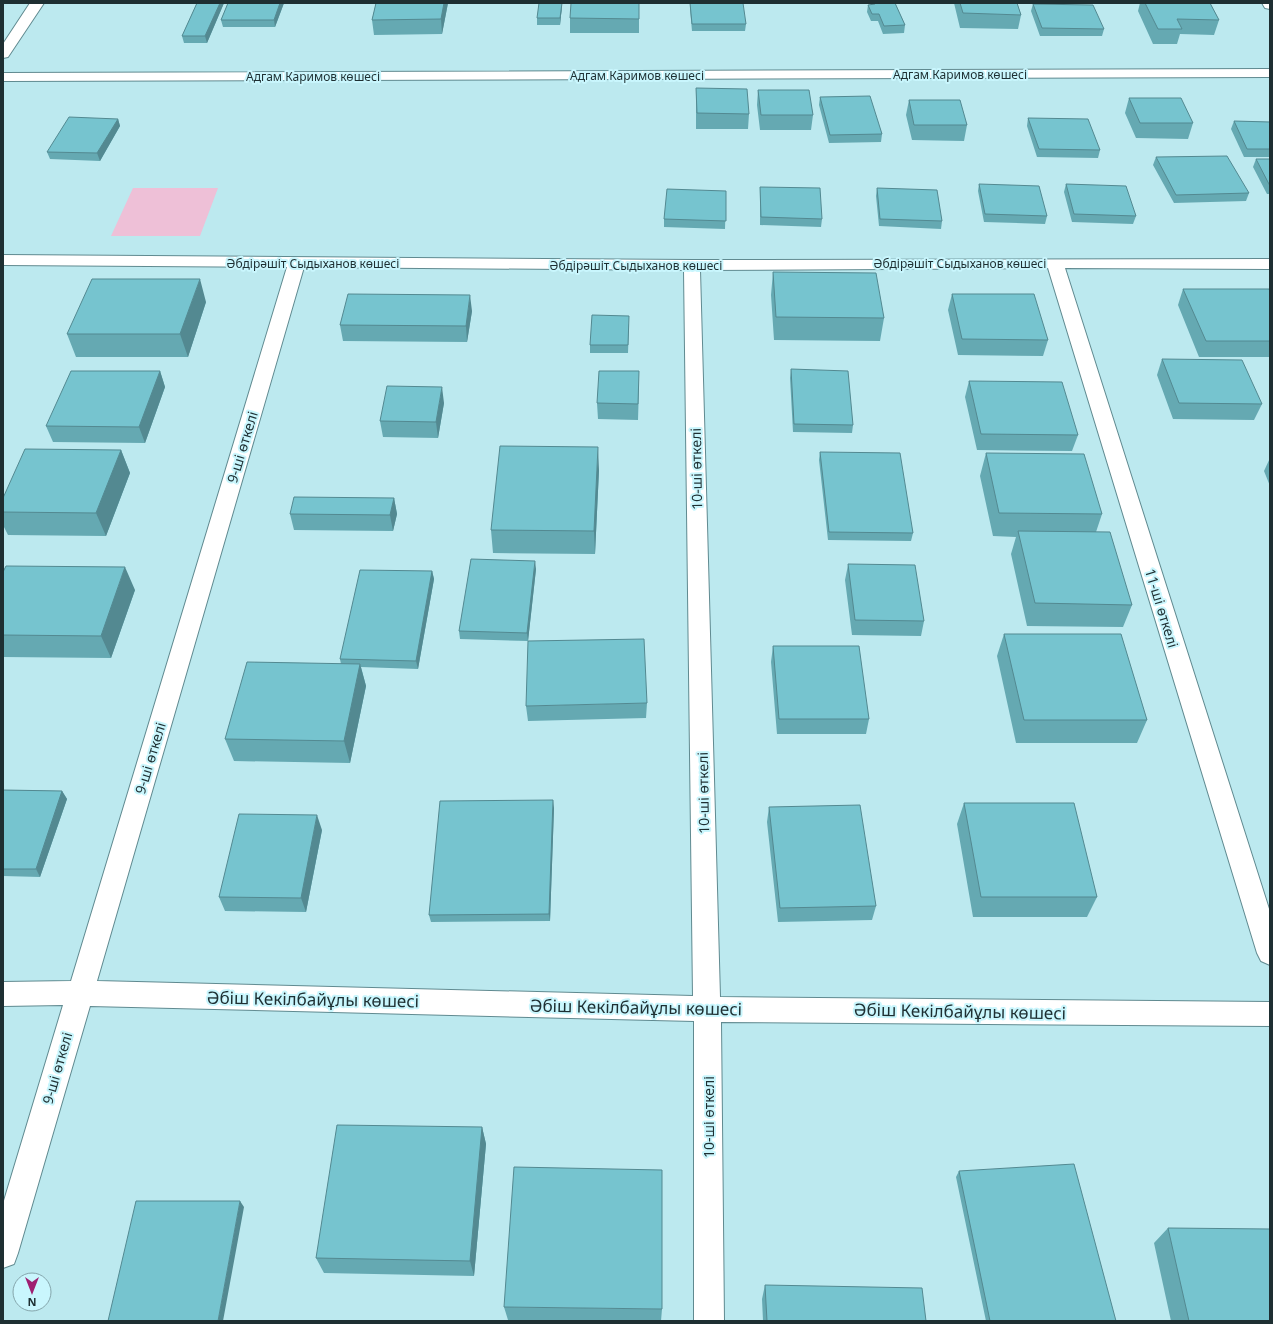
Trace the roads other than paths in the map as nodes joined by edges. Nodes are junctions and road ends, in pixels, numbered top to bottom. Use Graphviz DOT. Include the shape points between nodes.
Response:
graph roads {
  1 [pos="37,3"];
  2 [pos="3,54"];
  3 [pos="1270,73"];
  4 [pos="3,77"];
  5 [pos="3,260"];
  6 [pos="298,263"];
  7 [pos="1055,263"];
  8 [pos="1270,264"];
  9 [pos="692,266"];
  10 [pos="1270,953"];
  11 [pos="79,993"];
  12 [pos="3,994"];
  13 [pos="707,1009"];
  14 [pos="1270,1014"];
  15 [pos="3,1253"];
  16 [pos="709,1321"];
  1 -- 2 [label="street"];
  3 -- 4 [label="street, Адгам Каримов көшесі"];
  5 -- 6 [label="street, Әбдірәшіт Сыдыханов көшесі"];
  6 -- 9 [label="street, Әбдірәшіт Сыдыханов көшесі"];
  6 -- 11 [label="street, 9-ші өткелі"];
  7 -- 8 [label="street, Әбдірәшіт Сыдыханов көшесі"];
  7 -- 9 [label="street, Әбдірәшіт Сыдыханов көшесі"];
  7 -- 10 [label="street, 11-ші өткелі"];
  9 -- 13 [label="street, 10-ші өткелі"];
  11 -- 12 [label="street, Әбіш Кекілбайұлы көшесі"];
  11 -- 13 [label="street, Әбіш Кекілбайұлы көшесі"];
  11 -- 15 [label="street, 9-ші өткелі"];
  13 -- 14 [label="street, Әбіш Кекілбайұлы көшесі"];
  13 -- 16 [label="street, 10-ші өткелі"];
}
